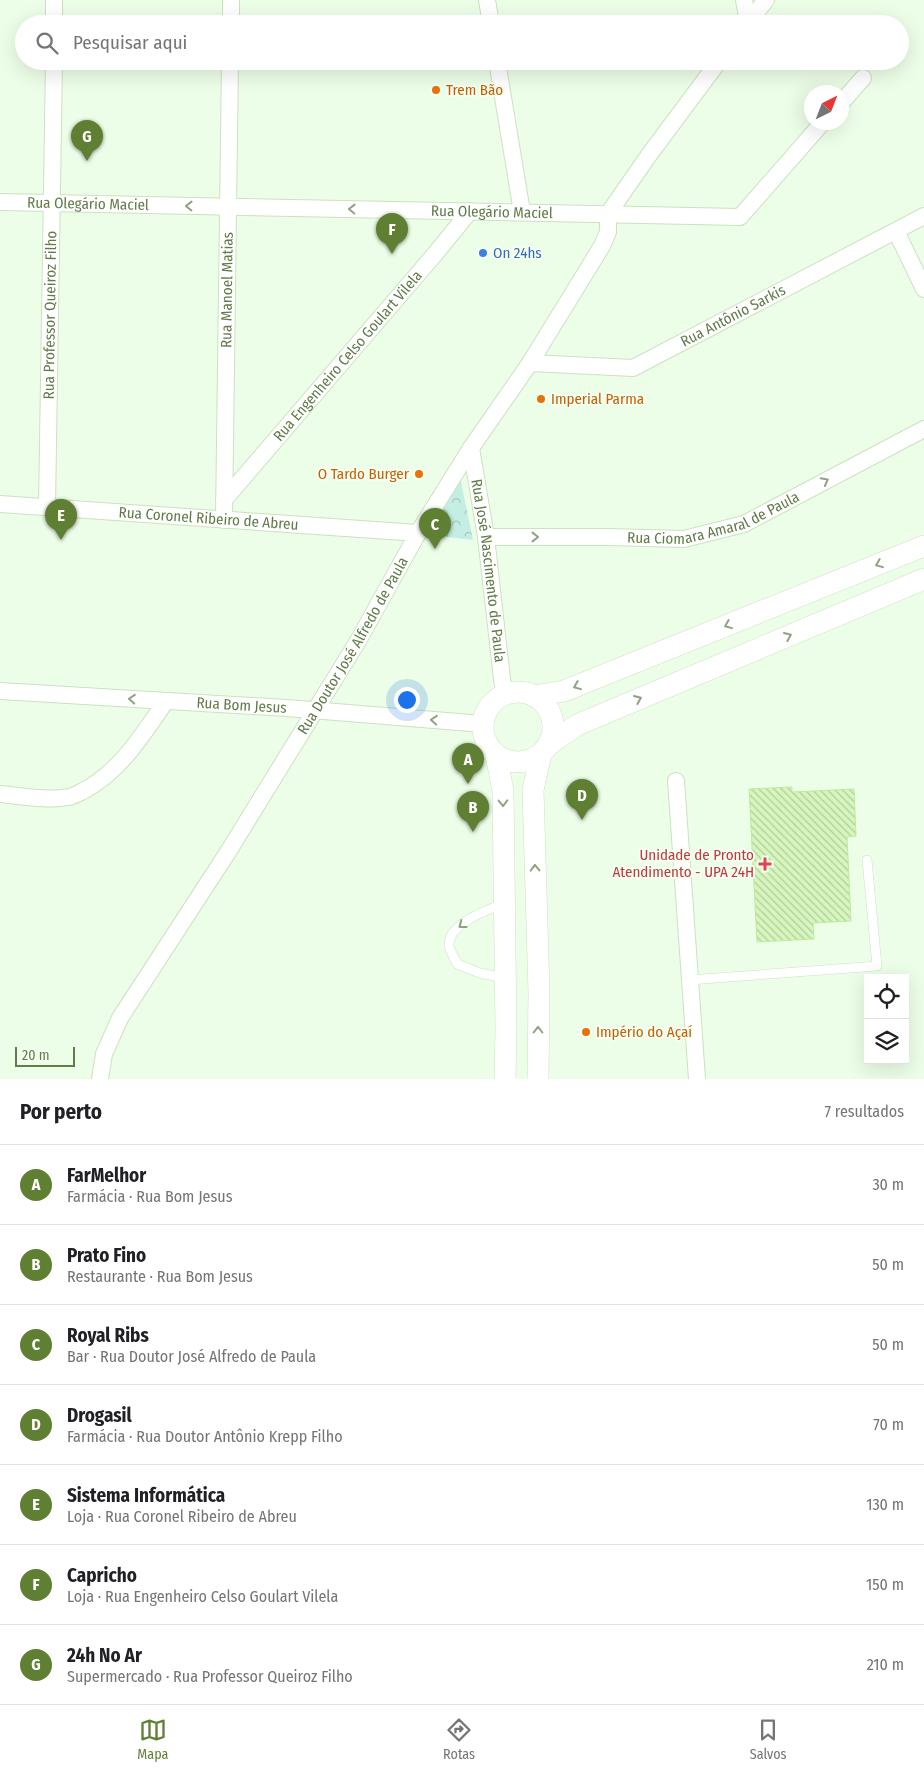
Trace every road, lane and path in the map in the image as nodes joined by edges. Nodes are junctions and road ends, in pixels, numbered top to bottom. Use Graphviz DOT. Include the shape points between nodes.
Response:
graph roads {
  1 [pos="54,0"];
  2 [pos="231,0"];
  3 [pos="487,0"];
  4 [pos="744,0"];
  5 [pos="766,0"];
  6 [pos="54,15"];
  7 [pos="231,15"];
  8 [pos="490,15"];
  9 [pos="747,15"];
  10 [pos="754,15"];
  11 [pos="54,70"];
  12 [pos="230,70"];
  13 [pos="498,70"];
  14 [pos="712,70"];
  15 [pos="863,78"];
  16 [pos="849,94"];
  17 [pos="816,130"];
  18 [pos="0,202"];
  19 [pos="52,203"];
  20 [pos="228,206"];
  21 [pos="470,211"];
  22 [pos="522,212"];
  23 [pos="608,214"];
  24 [pos="924,216"];
  25 [pos="896,231"];
  26 [pos="924,289"];
  27 [pos="530,364"];
  28 [pos="924,429"];
  29 [pos="471,448"];
  30 [pos="224,500"];
  31 [pos="0,504"];
  32 [pos="47,507"];
  33 [pos="224,520"];
  34 [pos="418,533"];
  35 [pos="486,537"];
  36 [pos="924,546"];
  37 [pos="924,579"];
  38 [pos="0,690"];
  39 [pos="506,694"];
  40 [pos="534,696"];
  41 [pos="166,701"];
  42 [pos="314,710"];
  43 [pos="483,724"];
  44 [pos="544,750"];
  45 [pos="496,755"];
  46 [pos="676,781"];
  47 [pos="0,794"];
  48 [pos="867,860"];
  49 [pos="505,902"];
  50 [pos="506,978"];
  51 [pos="689,980"];
  52 [pos="100,1079"];
  53 [pos="506,1079"];
  54 [pos="538,1079"];
  55 [pos="697,1079"];
  1 -- 6 [label="street"];
  2 -- 7 [label="street"];
  3 -- 8 [label="street"];
  4 -- 9 [label="street"];
  5 -- 10 [label="street"];
  11 -- 19 [label="street, Rua Professor Queiroz Filho"];
  12 -- 20 [label="street, Rua Manoel Matias"];
  13 -- 22 [label="street"];
  14 -- 23 [label="street"];
  15 -- 16 [label="street"];
  17 -- 23 [label="street, Rua Olegário Maciel" via="740,217"];
  18 -- 19 [label="street, Rua Olegário Maciel"];
  20 -- 19 [label="street, Rua Olegário Maciel, one-way"];
  19 -- 32 [label="street, Rua Professor Queiroz Filho"];
  21 -- 20 [label="street, Rua Olegário Maciel, one-way"];
  20 -- 30 [label="street, Rua Manoel Matias"];
  21 -- 22 [label="street, Rua Olegário Maciel"];
  21 -- 30 [label="street, Rua Engenheiro Celso Goulart Vilela"];
  22 -- 23 [label="street, Rua Olegário Maciel"];
  23 -- 27 [label="street, Rua Doutor José Alfredo de Paula" via="608,232 602,246"];
  24 -- 25 [label="street, Rua Antônio Sarkis"];
  25 -- 26 [label="street"];
  25 -- 27 [label="street, Rua Antônio Sarkis" via="633,368"];
  27 -- 29 [label="street, Rua Doutor José Alfredo de Paula"];
  35 -- 28 [label="street, Rua Ciomara Amaral de Paula, one-way" via="684,539 744,524"];
  29 -- 34 [label="street, Rua Doutor José Alfredo de Paula"];
  29 -- 35 [label="street, Rua José Nascimento de Paula"];
  30 -- 33 [label="street, Rua Manoel Matias"];
  31 -- 32 [label="street, Rua Coronel Ribeiro de Abreu"];
  32 -- 33 [label="street, Rua Coronel Ribeiro de Abreu"];
  33 -- 34 [label="street, Rua Coronel Ribeiro de Abreu"];
  34 -- 42 [label="street, Rua Doutor José Alfredo de Paula" via="358,641"];
  35 -- 39 [label="street, Rua José Nascimento de Paula"];
  36 -- 40 [label="street, one-way" via="564,691"];
  44 -- 37 [label="street, one-way" via="577,725"];
  41 -- 38 [label="street, Rua Bom Jesus, one-way"];
  39 -- 40 [label="street" via="525,692"];
  39 -- 43 [label="street" via="490,706"];
  40 -- 44 [label="street" via="543,703 552,718 552,735"];
  41 -- 42 [label="street, Rua Bom Jesus"];
  41 -- 47 [label="street" via="112,772 96,785 71,797"];
  43 -- 42 [label="street, Rua Bom Jesus, one-way"];
  42 -- 52 [label="street, Rua Doutor José Alfredo de Paula" via="228,852 120,1018 104,1054"];
  43 -- 45 [label="street" via="484,736"];
  44 -- 45 [label="street" via="531,760 519,763"];
  54 -- 44 [label="street, one-way" via="533,790"];
  45 -- 49 [label="street, one-way" via="503,791"];
  46 -- 51 [label="street"];
  48 -- 51 [label="lane" via="877,966"];
  49 -- 50 [label="street"];
  49 -- 50 [label="lane, one-way" via="462,923 453,932 449,944 457,964 480,974"];
  50 -- 53 [label="street"];
  51 -- 55 [label="street"];
}
